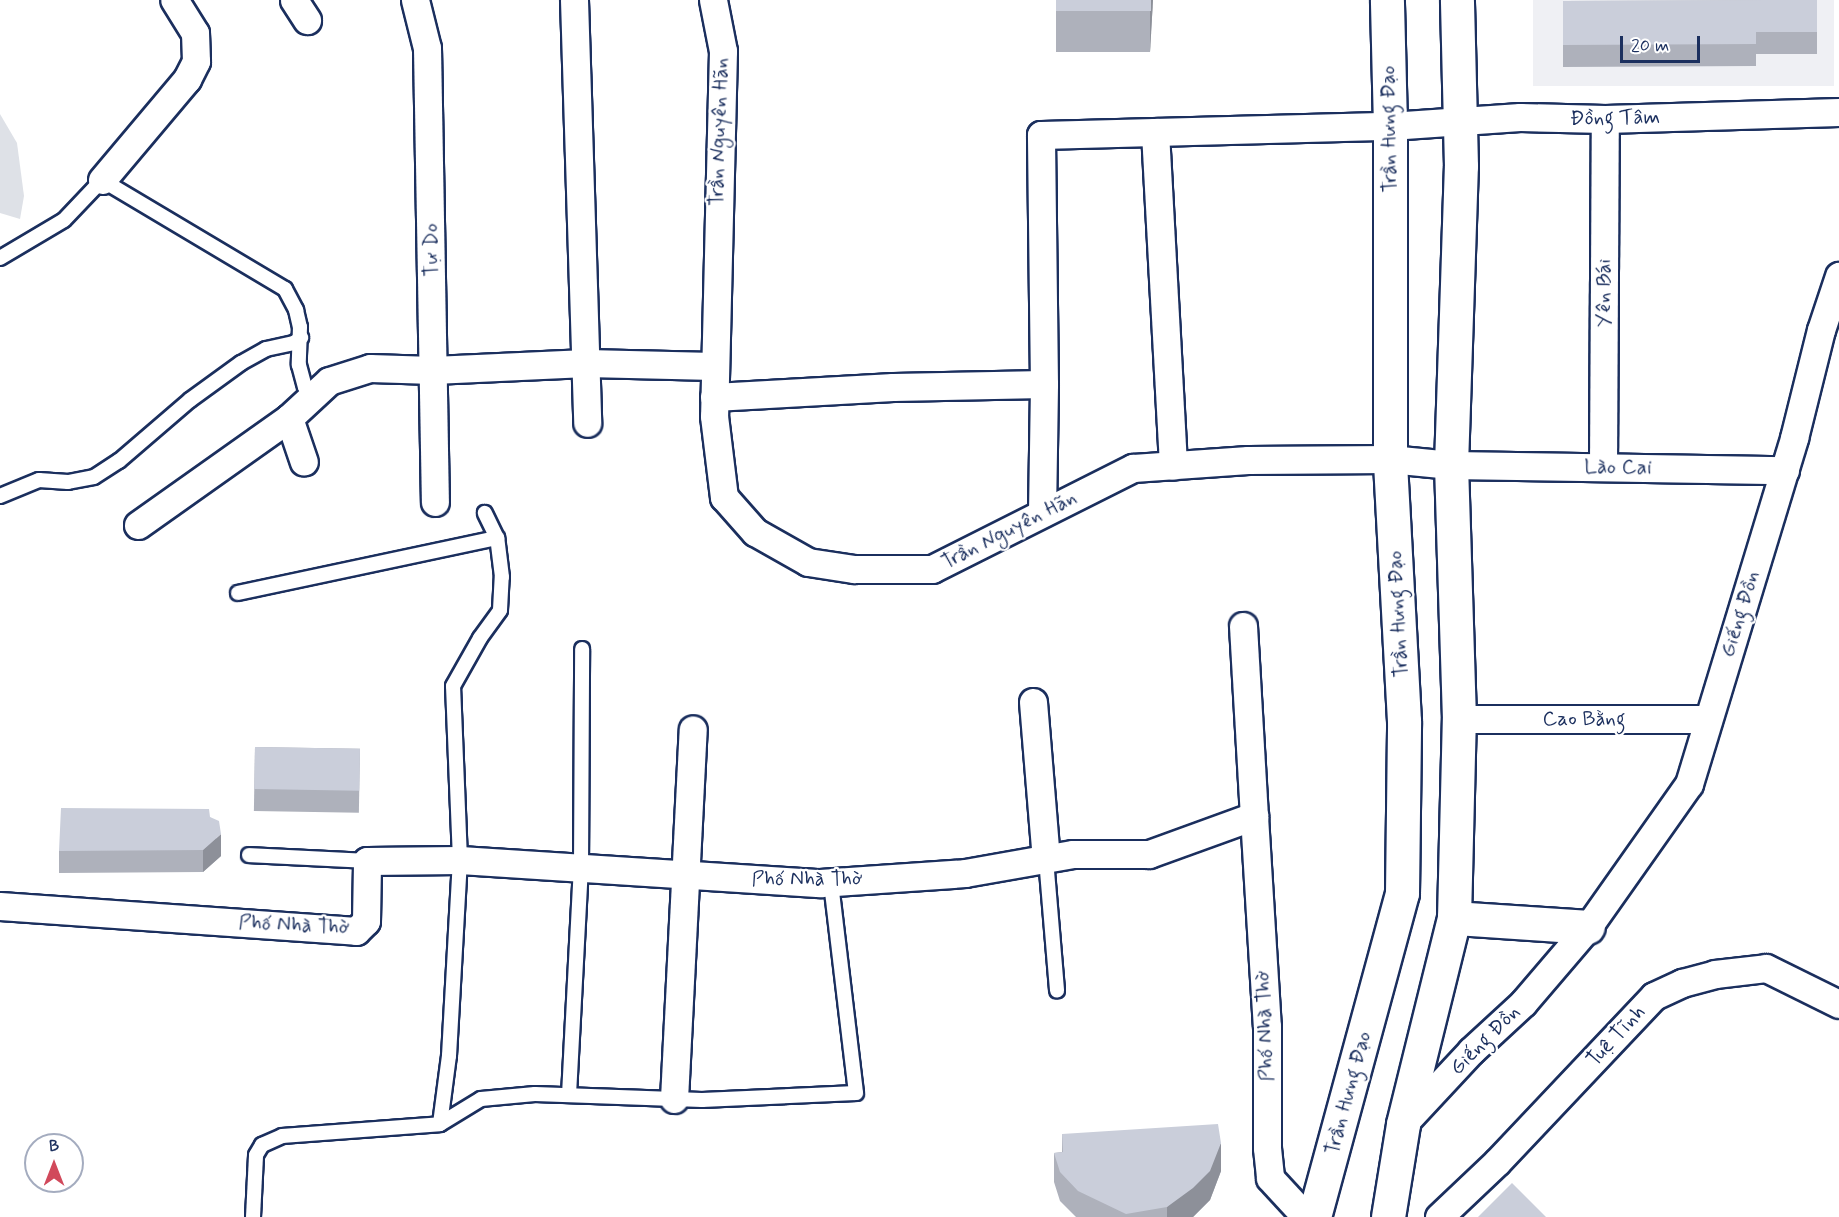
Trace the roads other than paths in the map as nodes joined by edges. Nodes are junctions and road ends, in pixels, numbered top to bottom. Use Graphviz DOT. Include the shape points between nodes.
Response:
graph roads {
  1 [pos="174,0"];
  2 [pos="415,0"];
  3 [pos="574,0"];
  4 [pos="713,0"];
  5 [pos="1387,0"];
  6 [pos="1456,0"];
  7 [pos="1839,112"];
  8 [pos="1605,119"];
  9 [pos="1460,121"];
  10 [pos="1390,126"];
  11 [pos="1155,132"];
  12 [pos="102,180"];
  13 [pos="0,258"];
  14 [pos="1839,276"];
  15 [pos="301,338"];
  16 [pos="586,363"];
  17 [pos="714,366"];
  18 [pos="433,370"];
  19 [pos="1044,384"];
  20 [pos="313,394"];
  21 [pos="714,398"];
  22 [pos="289,418"];
  23 [pos="587,423"];
  24 [pos="1390,459"];
  25 [pos="304,462"];
  26 [pos="1451,465"];
  27 [pos="1173,466"];
  28 [pos="1603,467"];
  29 [pos="1785,470"];
  30 [pos="0,496"];
  31 [pos="435,502"];
  32 [pos="485,513"];
  33 [pos="1042,513"];
  34 [pos="138,525"];
  35 [pos="496,538"];
  36 [pos="238,592"];
  37 [pos="1243,626"];
  38 [pos="582,649"];
  39 [pos="1033,702"];
  40 [pos="1708,718"];
  41 [pos="1459,719"];
  42 [pos="693,729"];
  43 [pos="1254,816"];
  44 [pos="249,855"];
  45 [pos="1046,859"];
  46 [pos="460,860"];
  47 [pos="368,861"];
  48 [pos="581,868"];
  49 [pos="685,875"];
  50 [pos="831,883"];
  51 [pos="0,906"];
  52 [pos="1454,918"];
  53 [pos="1588,927"];
  54 [pos="1057,991"];
  55 [pos="1839,1004"];
  56 [pos="569,1095"];
  57 [pos="674,1099"];
  58 [pos="440,1124"];
  59 [pos="1403,1124"];
  60 [pos="254,1217"];
  61 [pos="1306,1217"];
  62 [pos="1314,1217"];
  63 [pos="1388,1217"];
  64 [pos="1439,1217"];
  1 -- 12 [label="street" via="195,33 196,61 188,79"];
  2 -- 18 [label="street, Tự Do" via="427,48"];
  3 -- 16 [label="street"];
  4 -- 17 [label="street, Trần Nguyên Hãn" via="723,51"];
  5 -- 10 [label="main road, Trần Hưng Đạo"];
  6 -- 9 [label="main road"];
  7 -- 8 [label="street, Đồng Tâm"];
  8 -- 9 [label="street, Đồng Tâm" via="1520,117"];
  8 -- 28 [label="street, Yên Bái"];
  9 -- 10 [label="street, Đồng Tâm"];
  9 -- 26 [label="main road"];
  10 -- 11 [label="street, Đồng Tâm"];
  10 -- 24 [label="main road, Trần Hưng Đạo"];
  11 -- 19 [label="street, Đồng Tâm" via="1041,135"];
  11 -- 27 [label="street"];
  12 -- 13 [label="lane" via="64,220"];
  12 -- 15 [label="lane" via="285,289 296,310"];
  14 -- 29 [label="street, Giếng Đồn"];
  15 -- 20 [label="lane" via="299,365 305,387"];
  15 -- 30 [label="lane" via="266,349 241,363 94,477 68,482 39,480"];
  16 -- 17 [label="street"];
  16 -- 18 [label="street"];
  16 -- 23 [label="street"];
  17 -- 21 [label="street, Trần Nguyên Hãn"];
  18 -- 20 [label="street" via="370,368 329,381"];
  18 -- 31 [label="street, Tự Do"];
  19 -- 21 [label="street" via="893,387"];
  19 -- 33 [label="street"];
  20 -- 22 [label="street"];
  21 -- 33 [label="street, Trần Nguyên Hãn" via="724,497 755,532 808,561 854,569 932,569"];
  22 -- 25 [label="street"];
  22 -- 34 [label="street"];
  24 -- 26 [label="street, Trần Nguyên Hãn"];
  24 -- 27 [label="street, Trần Nguyên Hãn" via="1248,460"];
  24 -- 62 [label="main road, Trần Hưng Đạo" via="1404,721 1402,893"];
  26 -- 28 [label="street, Lào Cai"];
  26 -- 41 [label="main road"];
  27 -- 33 [label="street, Trần Nguyên Hãn" via="1133,468"];
  28 -- 29 [label="street, Lào Cai"];
  29 -- 40 [label="street, Giếng Đồn"];
  32 -- 35 [label="lane"];
  35 -- 36 [label="lane"];
  35 -- 46 [label="lane" via="502,577 500,610 453,686"];
  37 -- 43 [label="street"];
  38 -- 48 [label="lane"];
  39 -- 45 [label="street"];
  40 -- 41 [label="street, Cao Bằng"];
  40 -- 53 [label="street, Giếng Đồn" via="1689,784"];
  41 -- 52 [label="main road"];
  42 -- 49 [label="street"];
  43 -- 45 [label="street, Phố Nhà Thờ" via="1149,854 1073,854"];
  43 -- 61 [label="street, Phố Nhà Thờ" via="1267,1026 1270,1178"];
  44 -- 47 [label="lane"];
  45 -- 50 [label="street, Phố Nhà Thờ" via="964,873"];
  45 -- 54 [label="lane"];
  46 -- 47 [label="street, Phố Nhà Thờ"];
  46 -- 48 [label="street, Phố Nhà Thờ"];
  46 -- 58 [label="lane" via="449,1056"];
  47 -- 51 [label="street, Phố Nhà Thờ" via="366,921 356,931"];
  48 -- 49 [label="street, Phố Nhà Thờ"];
  48 -- 56 [label="lane"];
  49 -- 50 [label="street, Phố Nhà Thờ"];
  49 -- 57 [label="street"];
  50 -- 57 [label="lane" via="856,1094"];
  52 -- 53 [label="main road"];
  52 -- 59 [label="main road"];
  53 -- 59 [label="street, Giếng Đồn" via="1523,1003"];
  55 -- 64 [label="street, Tuệ Tĩnh" via="1766,968 1715,974 1654,996 1497,1162"];
  56 -- 57 [label="lane"];
  56 -- 58 [label="lane" via="481,1099"];
  58 -- 60 [label="lane" via="282,1136 262,1145 256,1155"];
  59 -- 63 [label="main road"];
}
